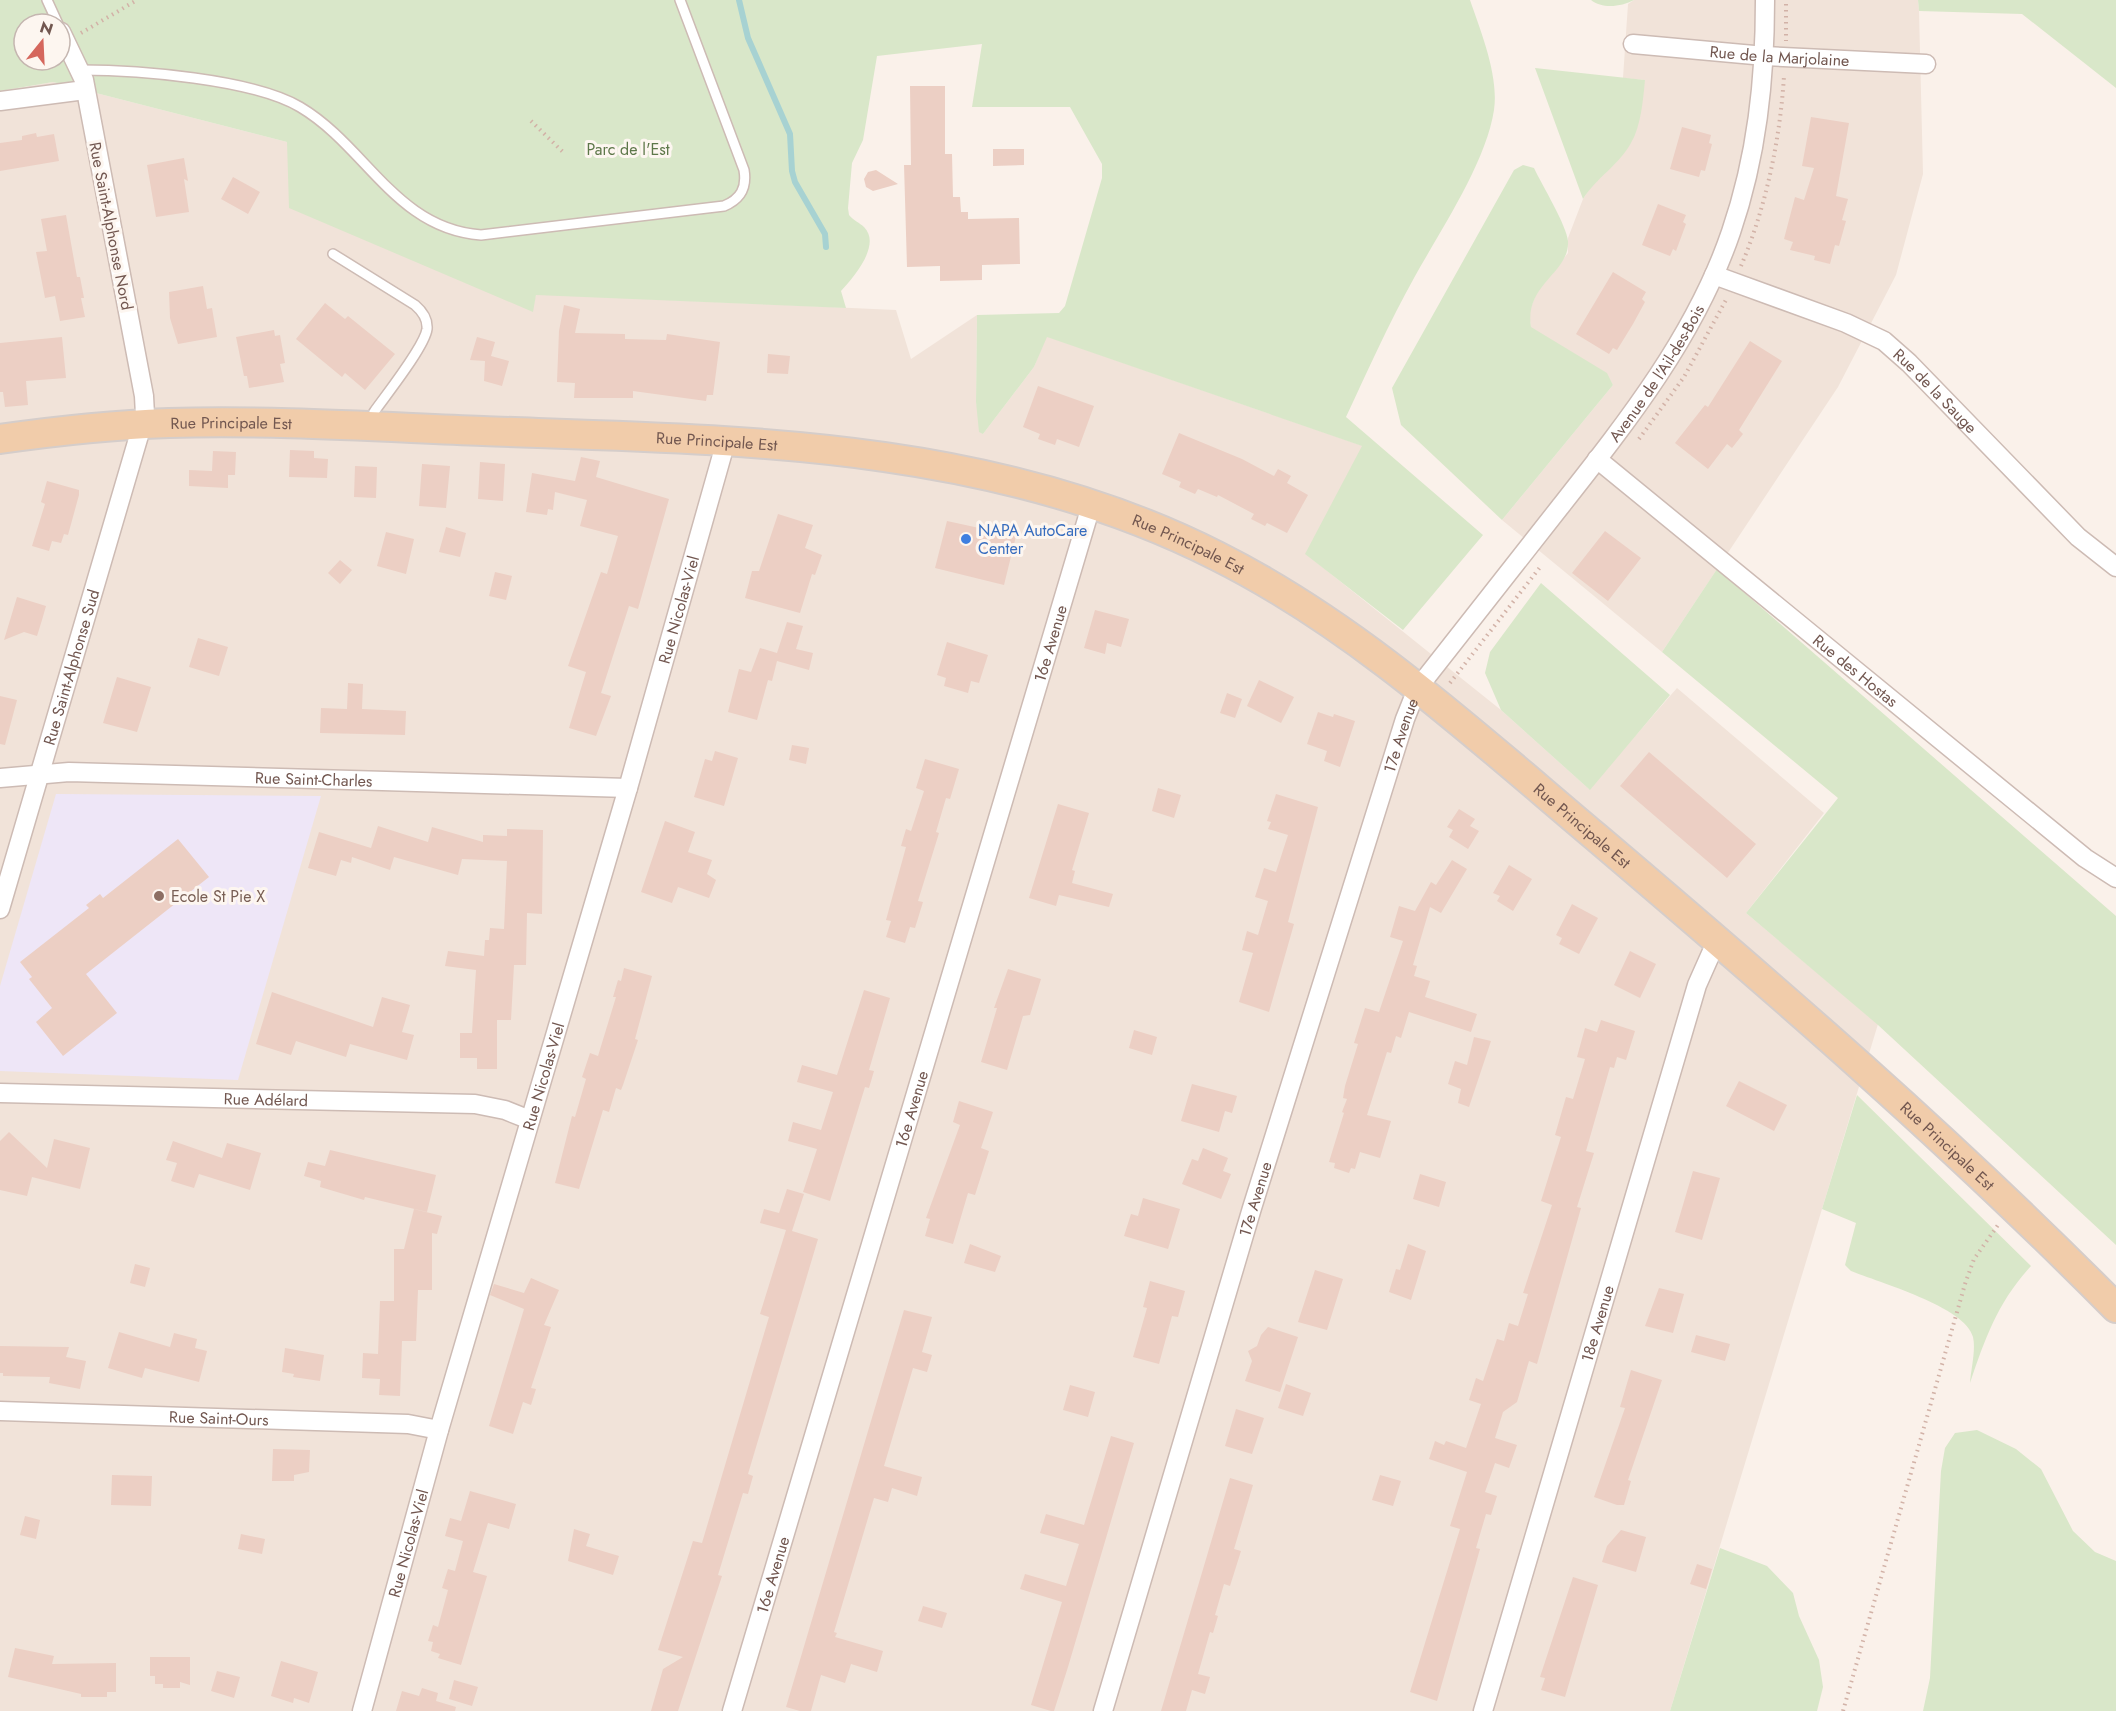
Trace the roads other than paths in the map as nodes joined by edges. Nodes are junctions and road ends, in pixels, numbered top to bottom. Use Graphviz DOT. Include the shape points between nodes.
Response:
graph roads {
  1 [pos="680,0"];
  2 [pos="1765,0"];
  3 [pos="1633,44"];
  4 [pos="72,53"];
  5 [pos="1765,56"];
  6 [pos="1926,64"];
  7 [pos="81,70"];
  8 [pos="85,90"];
  9 [pos="0,101"];
  10 [pos="333,254"];
  11 [pos="1714,275"];
  12 [pos="143,424"];
  13 [pos="370,427"];
  14 [pos="0,439"];
  15 [pos="726,441"];
  16 [pos="1597,459"];
  17 [pos="1091,506"];
  18 [pos="2116,567"];
  19 [pos="1417,689"];
  20 [pos="41,773"];
  21 [pos="0,778"];
  22 [pos="628,788"];
  23 [pos="2116,878"];
  24 [pos="0,909"];
  25 [pos="1717,940"];
  26 [pos="0,1093"];
  27 [pos="530,1120"];
  28 [pos="2116,1308"];
  29 [pos="0,1411"];
  30 [pos="439,1430"];
  31 [pos="362,1711"];
  32 [pos="732,1711"];
  33 [pos="1103,1711"];
  34 [pos="1483,1711"];
  1 -- 7 [label="lane" via="744,170 743,193 724,206 468,234 436,225 406,206 323,126 285,100 205,81 120,70"];
  2 -- 5 [label="street, Avenue de l'Ail-des-Bois"];
  3 -- 5 [label="street, Rue de la Marjolaine"];
  4 -- 7 [label="street, Rue Saint-Alphonse Nord"];
  5 -- 6 [label="street, Rue de la Marjolaine"];
  5 -- 11 [label="street, Avenue de l'Ail-des-Bois" via="1747,179"];
  7 -- 8 [label="street, Rue Saint-Alphonse Nord"];
  8 -- 9 [label="street"];
  8 -- 12 [label="street, Rue Saint-Alphonse Nord" via="144,396"];
  10 -- 13 [label="lane" via="415,304 427,321 423,341 374,412"];
  11 -- 16 [label="street, Avenue de l'Ail-des-Bois" via="1670,359"];
  11 -- 18 [label="street, Rue de la Sauge" via="1846,323 1884,341 2078,537"];
  12 -- 13 [label="main road, Rue Principale Est"];
  12 -- 14 [label="main road, Rue Principale Est"];
  12 -- 20 [label="street, Rue Saint-Alphonse Sud"];
  13 -- 15 [label="main road, Rue Principale Est"];
  15 -- 17 [label="main road, Rue Principale Est" via="821,447 939,465 1018,483"];
  15 -- 22 [label="street, Rue Nicolas-Viel"];
  16 -- 19 [label="street, Avenue de l'Ail-des-Bois"];
  16 -- 23 [label="street, Rue des Hostas" via="2085,858"];
  17 -- 19 [label="main road, Rue Principale Est" via="1177,538 1252,575 1327,623"];
  17 -- 32 [label="street, 16e Avenue"];
  19 -- 25 [label="main road, Rue Principale Est"];
  19 -- 33 [label="street, 17e Avenue" via="1398,737 1255,1197"];
  20 -- 21 [label="street, Rue Saint-Charles"];
  20 -- 22 [label="street, Rue Saint-Charles"];
  20 -- 24 [label="street, Rue Saint-Alphonse Sud"];
  22 -- 27 [label="street, Rue Nicolas-Viel"];
  25 -- 28 [label="main road, Rue Principale Est" via="1866,1068"];
  25 -- 34 [label="street, 18e Avenue" via="1697,985"];
  26 -- 27 [label="street, Rue Adélard" via="475,1104"];
  27 -- 30 [label="street, Rue Nicolas-Viel"];
  29 -- 30 [label="street, Rue Saint-Ours" via="408,1424"];
  30 -- 31 [label="street, Rue Nicolas-Viel"];
}
